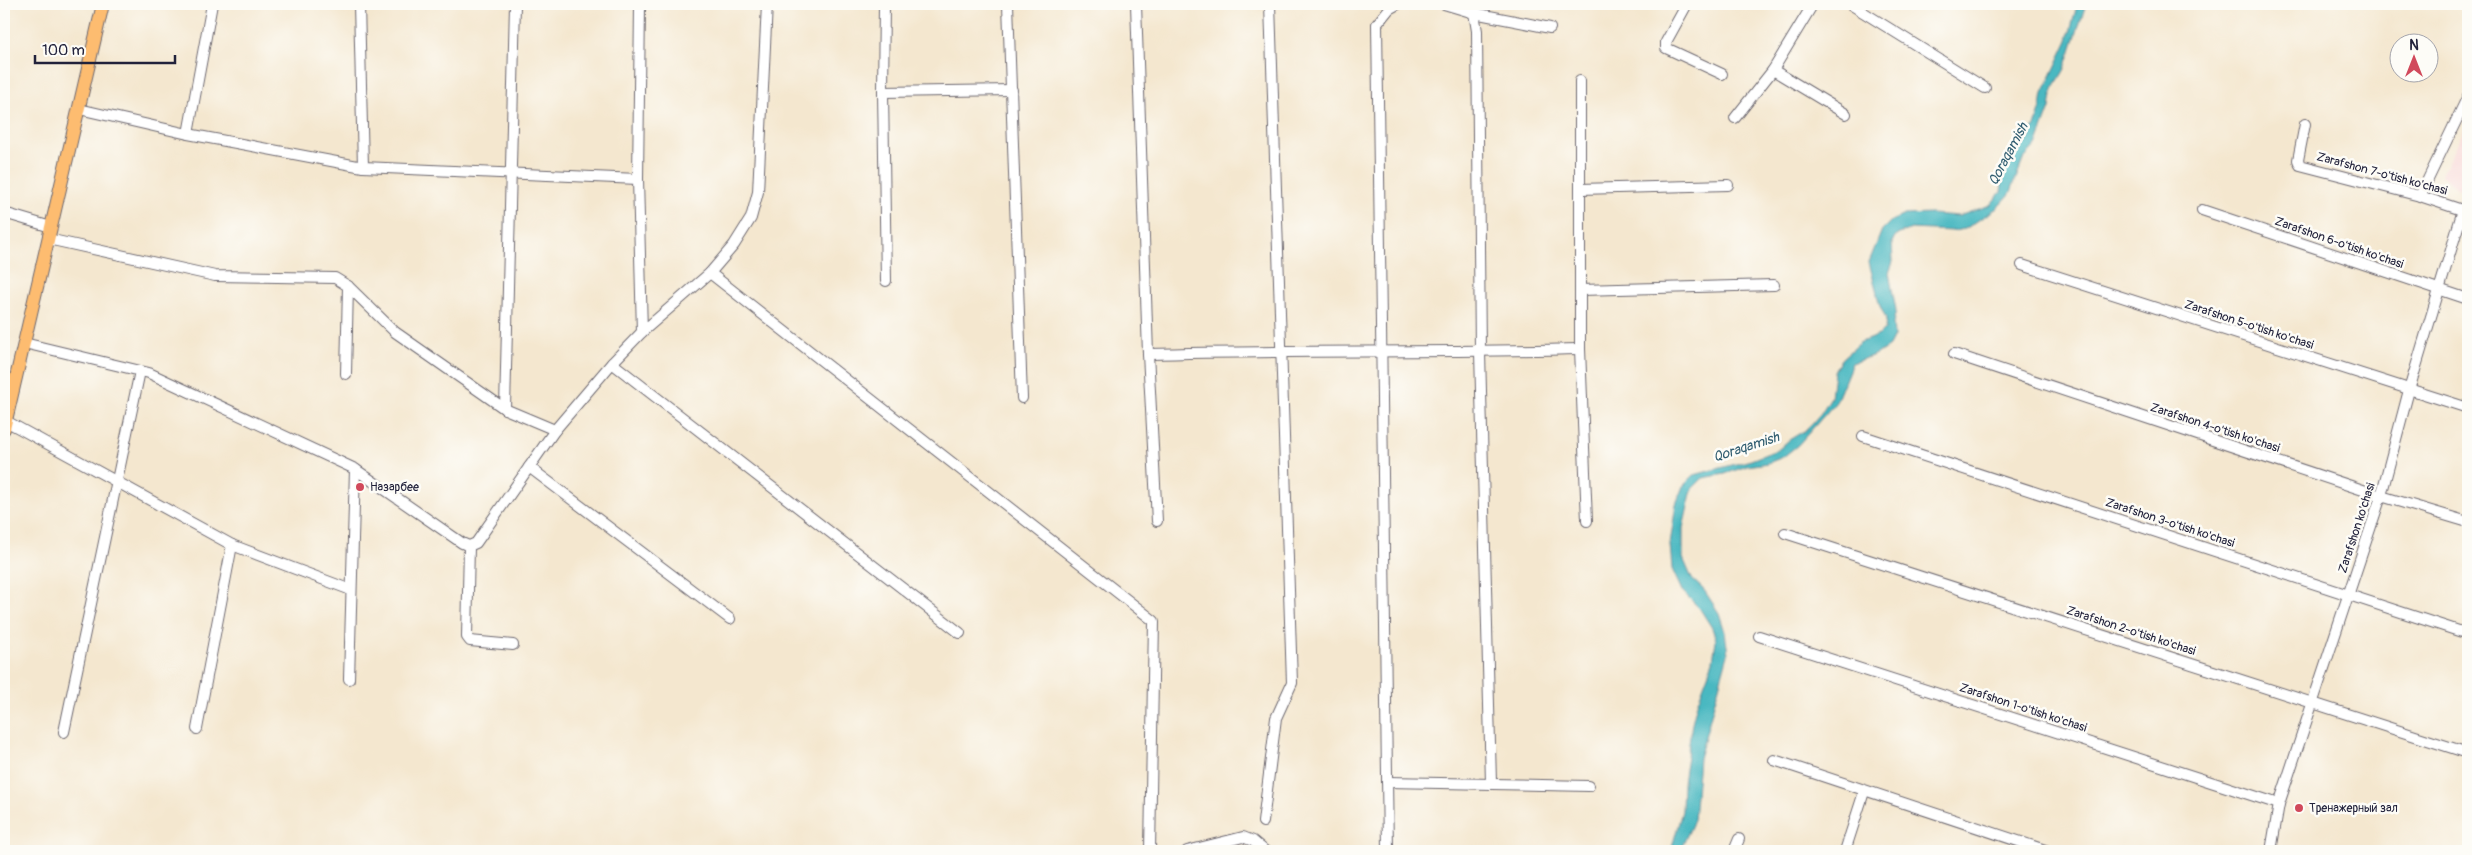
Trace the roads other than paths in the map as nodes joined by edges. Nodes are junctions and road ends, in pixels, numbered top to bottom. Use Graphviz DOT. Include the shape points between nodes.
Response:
graph roads {
  1 [pos="103,4"];
  2 [pos="212,4"];
  3 [pos="359,4"];
  4 [pos="515,4"];
  5 [pos="640,4"];
  6 [pos="767,4"];
  7 [pos="884,4"];
  8 [pos="1008,4"];
  9 [pos="1136,4"];
  10 [pos="1270,4"];
  11 [pos="1398,4"];
  12 [pos="1444,4"];
  13 [pos="1687,4"];
  14 [pos="1813,4"];
  15 [pos="1850,4"];
  16 [pos="1474,13"];
  17 [pos="1550,28"];
  18 [pos="1773,70"];
  19 [pos="1722,74"];
  20 [pos="1580,81"];
  21 [pos="1985,88"];
  22 [pos="1012,90"];
  23 [pos="883,92"];
  24 [pos="2468,96"];
  25 [pos="79,109"];
  26 [pos="1846,114"];
  27 [pos="1736,118"];
  28 [pos="2305,124"];
  29 [pos="188,134"];
  30 [pos="363,167"];
  31 [pos="511,172"];
  32 [pos="638,179"];
  33 [pos="1728,185"];
  34 [pos="1580,189"];
  35 [pos="2420,196"];
  36 [pos="2202,210"];
  37 [pos="2466,211"];
  38 [pos="4,213"];
  39 [pos="50,233"];
  40 [pos="2022,265"];
  41 [pos="710,273"];
  42 [pos="886,281"];
  43 [pos="1774,285"];
  44 [pos="348,286"];
  45 [pos="1580,290"];
  46 [pos="2439,290"];
  47 [pos="2468,299"];
  48 [pos="642,332"];
  49 [pos="24,344"];
  50 [pos="1580,349"];
  51 [pos="1280,350"];
  52 [pos="1381,352"];
  53 [pos="1480,352"];
  54 [pos="1148,354"];
  55 [pos="1954,354"];
  56 [pos="612,363"];
  57 [pos="140,371"];
  58 [pos="346,374"];
  59 [pos="2409,390"];
  60 [pos="1022,398"];
  61 [pos="7,400"];
  62 [pos="2468,408"];
  63 [pos="506,409"];
  64 [pos="5,425"];
  65 [pos="555,430"];
  66 [pos="1863,436"];
  67 [pos="529,467"];
  68 [pos="355,469"];
  69 [pos="117,483"];
  70 [pos="2381,496"];
  71 [pos="1156,521"];
  72 [pos="1587,521"];
  73 [pos="2468,522"];
  74 [pos="1785,533"];
  75 [pos="232,544"];
  76 [pos="469,546"];
  77 [pos="351,590"];
  78 [pos="2348,595"];
  79 [pos="730,619"];
  80 [pos="960,633"];
  81 [pos="2468,634"];
  82 [pos="1759,636"];
  83 [pos="513,645"];
  84 [pos="349,679"];
  85 [pos="2312,702"];
  86 [pos="197,729"];
  87 [pos="64,732"];
  88 [pos="2468,753"];
  89 [pos="1774,760"];
  90 [pos="1387,782"];
  91 [pos="1491,784"];
  92 [pos="1589,786"];
  93 [pos="1864,792"];
  94 [pos="2278,804"];
  95 [pos="1262,822"];
  96 [pos="1738,839"];
  97 [pos="1150,851"];
  98 [pos="1187,851"];
  99 [pos="1265,851"];
  100 [pos="1388,851"];
  101 [pos="1734,851"];
  102 [pos="1845,851"];
  103 [pos="2048,851"];
  104 [pos="2271,851"];
  1 -- 25 [label="main road"];
  2 -- 29 [label="street"];
  3 -- 30 [label="street"];
  4 -- 31 [label="street"];
  5 -- 32 [label="street"];
  6 -- 41 [label="street" via="758,192 751,218 734,245"];
  7 -- 23 [label="street"];
  8 -- 22 [label="street"];
  9 -- 54 [label="street"];
  10 -- 51 [label="street"];
  11 -- 52 [label="street" via="1389,9 1378,24"];
  12 -- 16 [label="street"];
  13 -- 19 [label="street" via="1666,42 1666,48"];
  14 -- 18 [label="street"];
  15 -- 21 [label="street"];
  16 -- 17 [label="street"];
  16 -- 53 [label="street" via="1477,31"];
  18 -- 26 [label="street"];
  18 -- 27 [label="street"];
  20 -- 34 [label="street"];
  22 -- 23 [label="street"];
  22 -- 60 [label="street"];
  23 -- 42 [label="street"];
  24 -- 35 [label="street"];
  25 -- 29 [label="street"];
  25 -- 39 [label="main road"];
  28 -- 35 [label="street, Zarafshon 7-o'tish ko'chasi" via="2298,160 2300,165"];
  29 -- 30 [label="street"];
  30 -- 31 [label="street"];
  31 -- 32 [label="street"];
  31 -- 63 [label="street"];
  32 -- 48 [label="street"];
  33 -- 34 [label="street"];
  34 -- 45 [label="street"];
  35 -- 37 [label="street, Zarafshon 7-o'tish ko'chasi"];
  36 -- 46 [label="street, Zarafshon 6-o'tish ko'chasi"];
  37 -- 46 [label="street, Zarafshon ko'chasi"];
  38 -- 39 [label="street"];
  39 -- 44 [label="street" via="216,276 335,278"];
  39 -- 49 [label="main road"];
  40 -- 59 [label="street, Zarafshon 5-o'tish ko'chasi"];
  41 -- 48 [label="street"];
  41 -- 97 [label="street" via="1154,621"];
  43 -- 45 [label="street"];
  44 -- 58 [label="street"];
  44 -- 63 [label="street" via="395,332"];
  45 -- 50 [label="street"];
  46 -- 47 [label="street, Zarafshon 6-o'tish ko'chasi"];
  46 -- 59 [label="street, Zarafshon ko'chasi"];
  48 -- 56 [label="street"];
  49 -- 57 [label="street"];
  49 -- 61 [label="main road"];
  50 -- 53 [label="street"];
  50 -- 72 [label="street"];
  51 -- 52 [label="street"];
  51 -- 54 [label="street"];
  51 -- 95 [label="street" via="1292,683 1276,718"];
  52 -- 53 [label="street"];
  52 -- 90 [label="street"];
  53 -- 91 [label="street"];
  54 -- 71 [label="street"];
  55 -- 70 [label="street, Zarafshon 4-o'tish ko'chasi"];
  56 -- 65 [label="street"];
  56 -- 80 [label="street"];
  57 -- 68 [label="street"];
  57 -- 69 [label="street"];
  59 -- 62 [label="street, Zarafshon 5-o'tish ko'chasi"];
  59 -- 70 [label="street, Zarafshon ko'chasi"];
  61 -- 64 [label="main road"];
  63 -- 65 [label="street"];
  64 -- 69 [label="street"];
  65 -- 67 [label="street"];
  66 -- 78 [label="street, Zarafshon 3-o'tish ko'chasi"];
  67 -- 76 [label="street" via="476,543"];
  67 -- 79 [label="street"];
  68 -- 76 [label="street"];
  68 -- 77 [label="street"];
  69 -- 75 [label="street"];
  69 -- 87 [label="street"];
  70 -- 73 [label="street, Zarafshon 4-o'tish ko'chasi"];
  70 -- 78 [label="street, Zarafshon ko'chasi"];
  74 -- 85 [label="street, Zarafshon 2-o'tish ko'chasi"];
  75 -- 77 [label="street"];
  75 -- 86 [label="street"];
  76 -- 83 [label="street" via="468,637 470,641"];
  77 -- 84 [label="street"];
  78 -- 81 [label="street, Zarafshon 3-o'tish ko'chasi"];
  78 -- 85 [label="street, Zarafshon ko'chasi"];
  82 -- 94 [label="street, Zarafshon 1-o'tish ko'chasi"];
  85 -- 88 [label="street, Zarafshon 2-o'tish ko'chasi"];
  85 -- 94 [label="street, Zarafshon ko'chasi"];
  89 -- 93 [label="street"];
  90 -- 91 [label="street"];
  90 -- 100 [label="street"];
  91 -- 92 [label="street"];
  93 -- 102 [label="street"];
  93 -- 103 [label="street"];
  94 -- 104 [label="street, Zarafshon ko'chasi"];
  96 -- 101 [label="street"];
  98 -- 99 [label="street" via="1242,836"];
}
